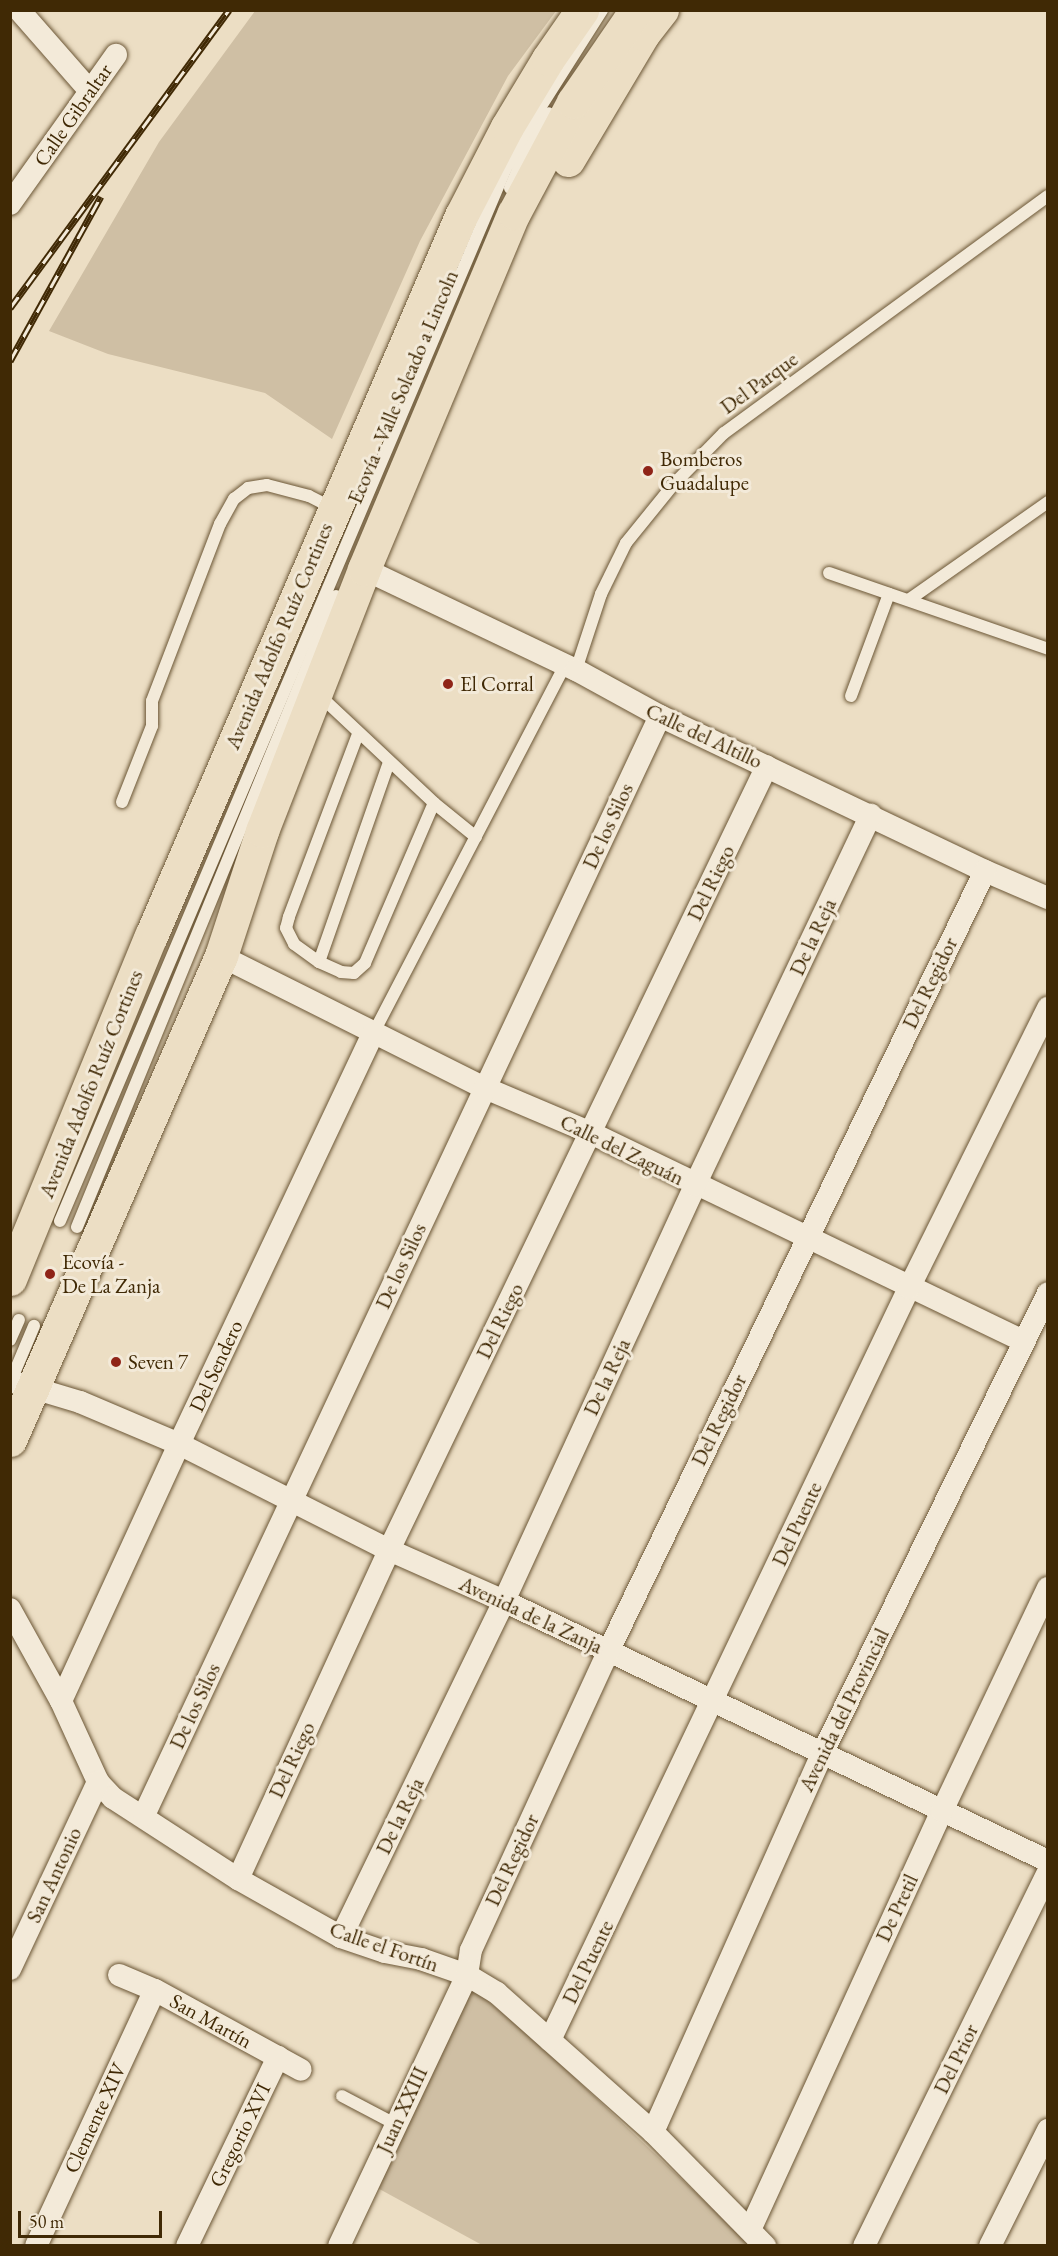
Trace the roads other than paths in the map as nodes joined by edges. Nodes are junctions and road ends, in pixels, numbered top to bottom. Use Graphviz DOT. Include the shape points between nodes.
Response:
graph roads {
  1 [pos="19,10"];
  2 [pos="602,10"];
  3 [pos="662,10"];
  4 [pos="610,14"];
  5 [pos="116,55"];
  6 [pos="90,91"];
  7 [pos="1047,196"];
  8 [pos="10,204"];
  9 [pos="1047,502"];
  10 [pos="334,509"];
  11 [pos="367,563"];
  12 [pos="829,573"];
  13 [pos="890,594"];
  14 [pos="910,599"];
  15 [pos="1047,649"];
  16 [pos="570,668"];
  17 [pos="316,692"];
  18 [pos="851,696"];
  19 [pos="660,716"];
  20 [pos="358,734"];
  21 [pos="389,762"];
  22 [pos="767,766"];
  23 [pos="122,802"];
  24 [pos="434,803"];
  25 [pos="871,815"];
  26 [pos="476,837"];
  27 [pos="985,871"];
  28 [pos="1047,895"];
  29 [pos="222,956"];
  30 [pos="319,962"];
  31 [pos="1047,1008"];
  32 [pos="374,1034"];
  33 [pos="485,1088"];
  34 [pos="591,1133"];
  35 [pos="695,1185"];
  36 [pos="60,1221"];
  37 [pos="77,1227"];
  38 [pos="806,1238"];
  39 [pos="10,1279"];
  40 [pos="909,1288"];
  41 [pos="1047,1293"];
  42 [pos="19,1320"];
  43 [pos="34,1326"];
  44 [pos="10,1340"];
  45 [pos="1024,1341"];
  46 [pos="16,1383"];
  47 [pos="10,1440"];
  48 [pos="179,1444"];
  49 [pos="291,1500"];
  50 [pos="389,1550"];
  51 [pos="1047,1588"];
  52 [pos="504,1601"];
  53 [pos="10,1610"];
  54 [pos="608,1652"];
  55 [pos="61,1701"];
  56 [pos="713,1702"];
  57 [pos="822,1754"];
  58 [pos="98,1782"];
  59 [pos="942,1811"];
  60 [pos="144,1815"];
  61 [pos="1047,1861"];
  62 [pos="1047,1872"];
  63 [pos="238,1879"];
  64 [pos="341,1937"];
  65 [pos="10,1969"];
  66 [pos="467,1975"];
  67 [pos="119,1976"];
  68 [pos="155,1990"];
  69 [pos="550,2040"];
  70 [pos="278,2057"];
  71 [pos="301,2070"];
  72 [pos="342,2096"];
  73 [pos="395,2124"];
  74 [pos="1047,2130"];
  75 [pos="653,2132"];
  76 [pos="757,2238"];
  77 [pos="36,2246"];
  78 [pos="187,2246"];
  79 [pos="339,2246"];
  80 [pos="864,2246"];
  81 [pos="990,2246"];
  1 -- 6 [label="street"];
  2 -- 36 [label="lane" via="505,170"];
  3 -- 11 [label="main road" via="594,113 534,223 408,514"];
  4 -- 10 [label="main road, Avenida Adolfo Ruíz Cortines" via="548,58 507,127 461,216"];
  4 -- 11 [label="main road" via="573,102 514,213"];
  4 -- 37 [label="lane, Ecovía - Valle Soleado a Lincoln" via="526,151 349,563"];
  5 -- 6 [label="street, Calle Gibraltar"];
  6 -- 8 [label="street, Calle Gibraltar"];
  7 -- 16 [label="lane, Del Parque" via="724,432 673,485 626,543"];
  9 -- 14 [label="lane"];
  10 -- 23 [label="lane" via="309,496 267,485 248,488 234,500 220,524 152,701 152,726"];
  10 -- 39 [label="main road, Avenida Adolfo Ruíz Cortines" via="151,936"];
  11 -- 16 [label="street, Calle del Altillo"];
  11 -- 17 [label="main road"];
  12 -- 13 [label="lane"];
  13 -- 14 [label="lane"];
  13 -- 18 [label="lane"];
  14 -- 15 [label="lane"];
  16 -- 19 [label="street, Calle del Altillo"];
  16 -- 26 [label="lane, Del Parque"];
  17 -- 20 [label="lane"];
  17 -- 29 [label="main road" via="262,831"];
  19 -- 22 [label="street, Calle del Altillo"];
  19 -- 33 [label="street, De los Silos"];
  20 -- 21 [label="lane"];
  20 -- 30 [label="lane" via="286,928 294,944"];
  21 -- 24 [label="lane"];
  21 -- 30 [label="lane"];
  22 -- 25 [label="street, Calle del Altillo"];
  22 -- 34 [label="street, Del Riego"];
  24 -- 26 [label="lane"];
  24 -- 30 [label="lane" via="365,963 354,973"];
  25 -- 27 [label="street, Calle del Altillo"];
  25 -- 35 [label="street, De la Reja"];
  26 -- 32 [label="lane, Del Parque"];
  27 -- 28 [label="street, Calle del Altillo"];
  27 -- 38 [label="street, Del Regidor"];
  29 -- 32 [label="street, Calle del Zaguán"];
  29 -- 46 [label="main road"];
  31 -- 40 [label="street, Del Puente"];
  32 -- 33 [label="street, Calle del Zaguán"];
  32 -- 48 [label="street, Del Sendero"];
  33 -- 34 [label="street, Calle del Zaguán"];
  33 -- 49 [label="street, De los Silos"];
  34 -- 35 [label="street, Calle del Zaguán"];
  34 -- 50 [label="street, Del Riego"];
  35 -- 38 [label="street, Calle del Zaguán"];
  35 -- 52 [label="street, De la Reja"];
  38 -- 40 [label="street, Calle del Zaguán"];
  38 -- 54 [label="street, Del Regidor"];
  40 -- 45 [label="street, Calle del Zaguán"];
  40 -- 56 [label="street, Del Puente"];
  41 -- 45 [label="street, Avenida del Provincial"];
  42 -- 44 [label="lane"];
  43 -- 46 [label="lane"];
  45 -- 57 [label="street, Avenida del Provincial"];
  46 -- 47 [label="main road"];
  46 -- 48 [label="street, Avenida de la Zanja" via="80,1402"];
  48 -- 49 [label="street, Avenida de la Zanja"];
  48 -- 55 [label="street, Del Sendero"];
  49 -- 50 [label="street, Avenida de la Zanja"];
  49 -- 60 [label="street, De los Silos"];
  50 -- 52 [label="street, Avenida de la Zanja"];
  50 -- 63 [label="street, Del Riego"];
  51 -- 59 [label="street, De Pretil"];
  52 -- 54 [label="street, Avenida de la Zanja"];
  52 -- 64 [label="street, De la Reja"];
  53 -- 55 [label="street, Calle el Fortín"];
  54 -- 56 [label="street, Avenida de la Zanja"];
  54 -- 66 [label="street, Del Regidor" via="471,1950"];
  55 -- 58 [label="street, Calle el Fortín"];
  56 -- 57 [label="street, Avenida de la Zanja"];
  56 -- 69 [label="street, Del Puente"];
  57 -- 59 [label="street, Avenida de la Zanja"];
  57 -- 75 [label="street, Avenida del Provincial"];
  58 -- 60 [label="street, Calle el Fortín" via="113,1798"];
  58 -- 65 [label="street, San Antonio"];
  59 -- 61 [label="street, Avenida de la Zanja"];
  59 -- 76 [label="street, De Pretil"];
  60 -- 63 [label="street, Calle el Fortín"];
  62 -- 80 [label="street, Del Prior"];
  63 -- 64 [label="street, Calle el Fortín"];
  64 -- 66 [label="street, Calle el Fortín"];
  66 -- 69 [label="street, Calle el Fortín" via="497,1994"];
  66 -- 73 [label="street, Juan XXIII"];
  67 -- 68 [label="street, San Martín"];
  68 -- 70 [label="street, San Martín"];
  68 -- 77 [label="street, Clemente XIV"];
  69 -- 75 [label="street, Calle el Fortín"];
  70 -- 71 [label="street, San Martín"];
  70 -- 78 [label="street, Gregorio XVI"];
  72 -- 73 [label="lane"];
  73 -- 79 [label="street, Juan XXIII"];
  74 -- 81 [label="street"];
  75 -- 76 [label="street, Calle el Fortín"];
}
